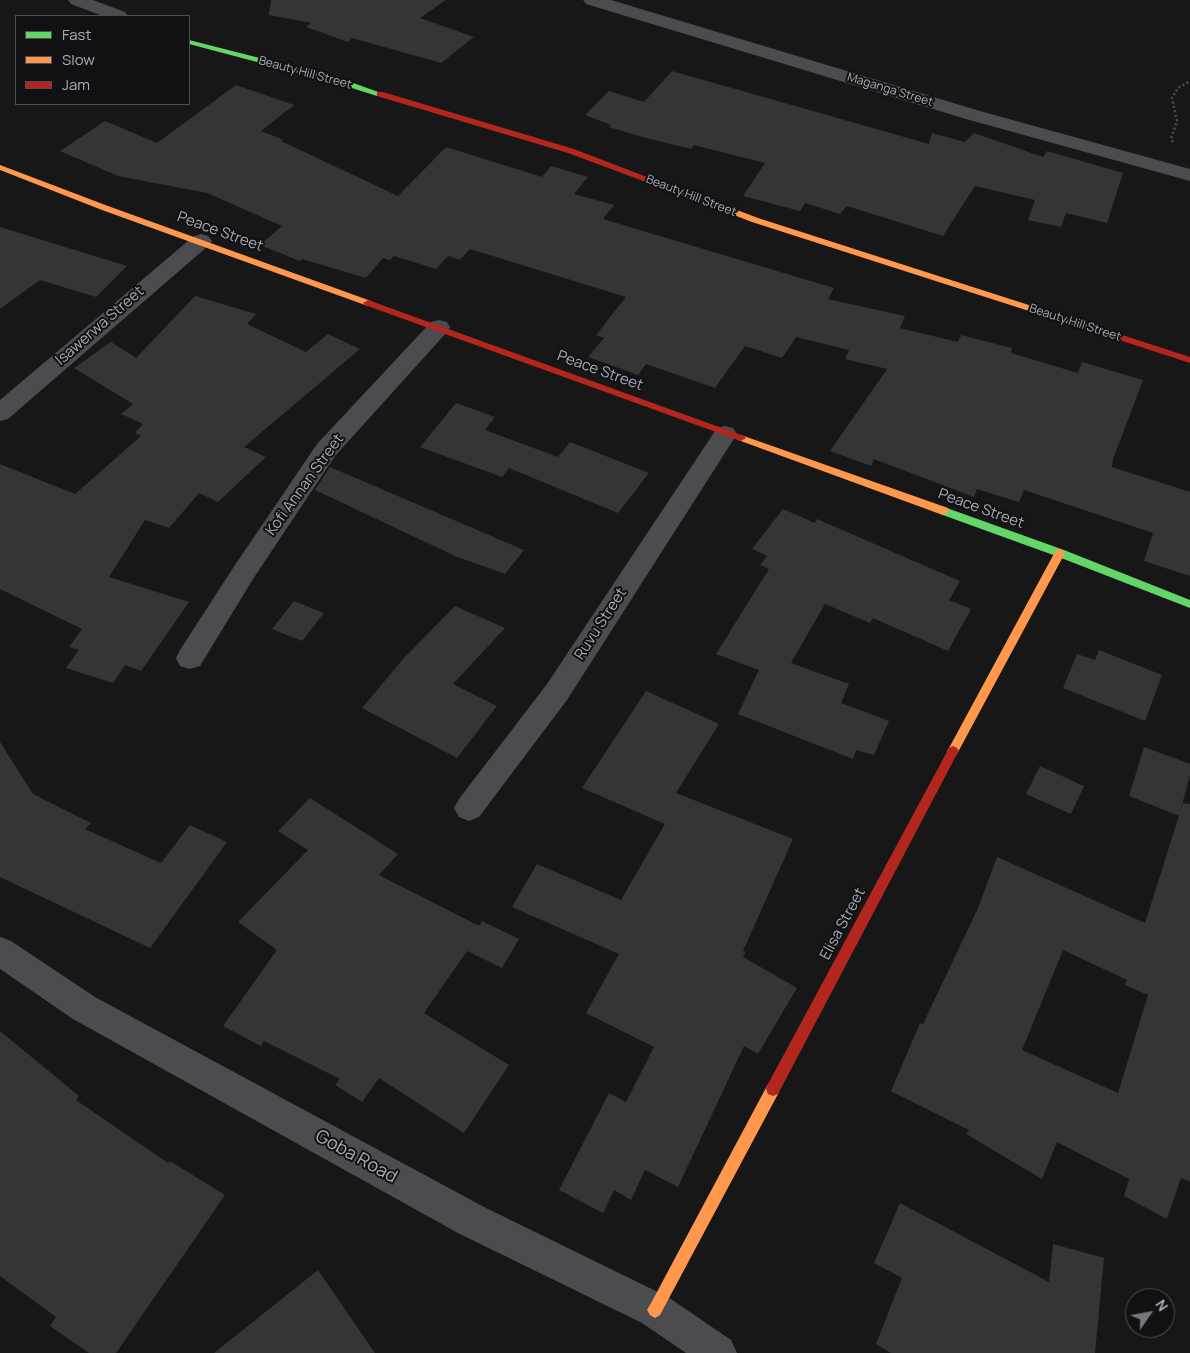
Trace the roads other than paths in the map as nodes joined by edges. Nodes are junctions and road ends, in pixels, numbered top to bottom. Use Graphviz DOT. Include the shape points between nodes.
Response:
graph roads {
  1 [pos="77,0"];
  2 [pos="592,0"];
  3 [pos="116,15"];
  4 [pos="190,42"];
  5 [pos="0,167"];
  6 [pos="1190,175"];
  7 [pos="201,241"];
  8 [pos="439,327"];
  9 [pos="1190,360"];
  10 [pos="0,413"];
  11 [pos="725,434"];
  12 [pos="1060,553"];
  13 [pos="1190,604"];
  14 [pos="190,658"];
  15 [pos="469,808"];
  16 [pos="0,950"];
  17 [pos="655,1310"];
  18 [pos="718,1353"];
  1 -- 3 [label="street"];
  2 -- 6 [label="street, Maganga Street" via="964,112"];
  4 -- 9 [label="street, Beauty Hill Street" via="339,82 571,151 756,220"];
  5 -- 7 [label="street, Peace Street"];
  7 -- 8 [label="street, Peace Street"];
  7 -- 10 [label="street, Isawerwa Street"];
  8 -- 11 [label="street, Peace Street"];
  8 -- 14 [label="street, Kofi Annan Street" via="326,450"];
  11 -- 12 [label="street, Peace Street"];
  11 -- 15 [label="street, Ruvu Street" via="557,692"];
  12 -- 13 [label="street, Peace Street"];
  12 -- 17 [label="street, Elisa Street"];
  16 -- 17 [label="street, Goba Road" via="101,1018 471,1220"];
  17 -- 18 [label="street, Goba Road"];
}
